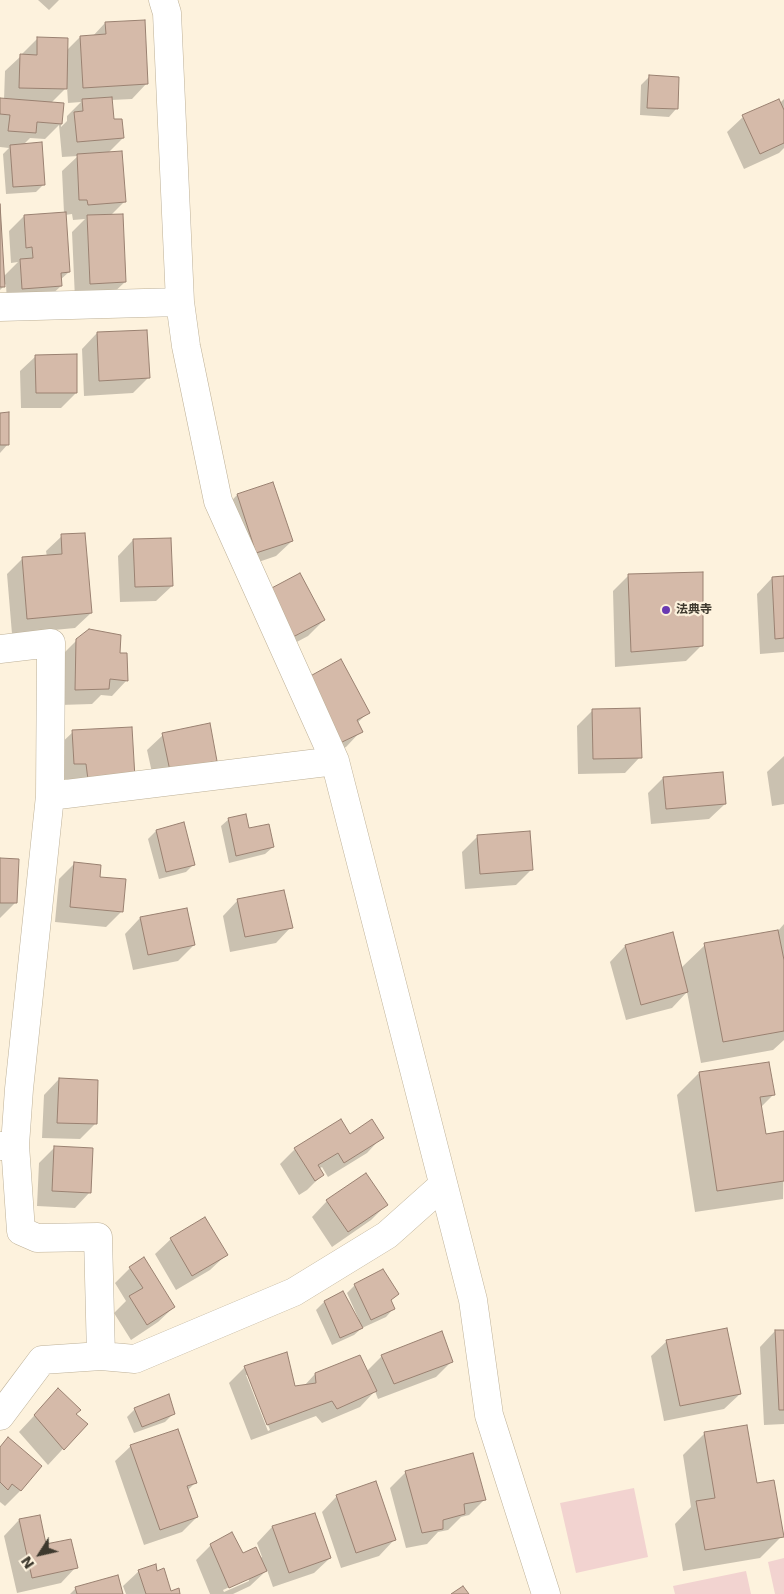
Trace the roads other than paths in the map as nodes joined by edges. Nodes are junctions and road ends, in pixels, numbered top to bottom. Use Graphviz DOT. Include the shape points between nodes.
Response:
graph roads {
  1 [pos="163,0"];
  2 [pos="180,302"];
  3 [pos="0,307"];
  4 [pos="0,648"];
  5 [pos="335,761"];
  6 [pos="50,796"];
  7 [pos="7,1146"];
  8 [pos="443,1185"];
  9 [pos="101,1356"];
  10 [pos="0,1416"];
  11 [pos="546,1594"];
  1 -- 2 [label="street" via="167,13"];
  2 -- 3 [label="street"];
  2 -- 5 [label="street" via="218,501"];
  4 -- 6 [label="street" via="51,643"];
  5 -- 6 [label="street"];
  5 -- 8 [label="street"];
  6 -- 7 [label="street" via="19,1089"];
  7 -- 9 [label="street" via="21,1231 37,1238 98,1237"];
  8 -- 9 [label="street" via="387,1235 294,1292 135,1359"];
  8 -- 11 [label="street" via="473,1300 489,1415"];
  9 -- 10 [label="street" via="42,1360"];
}
